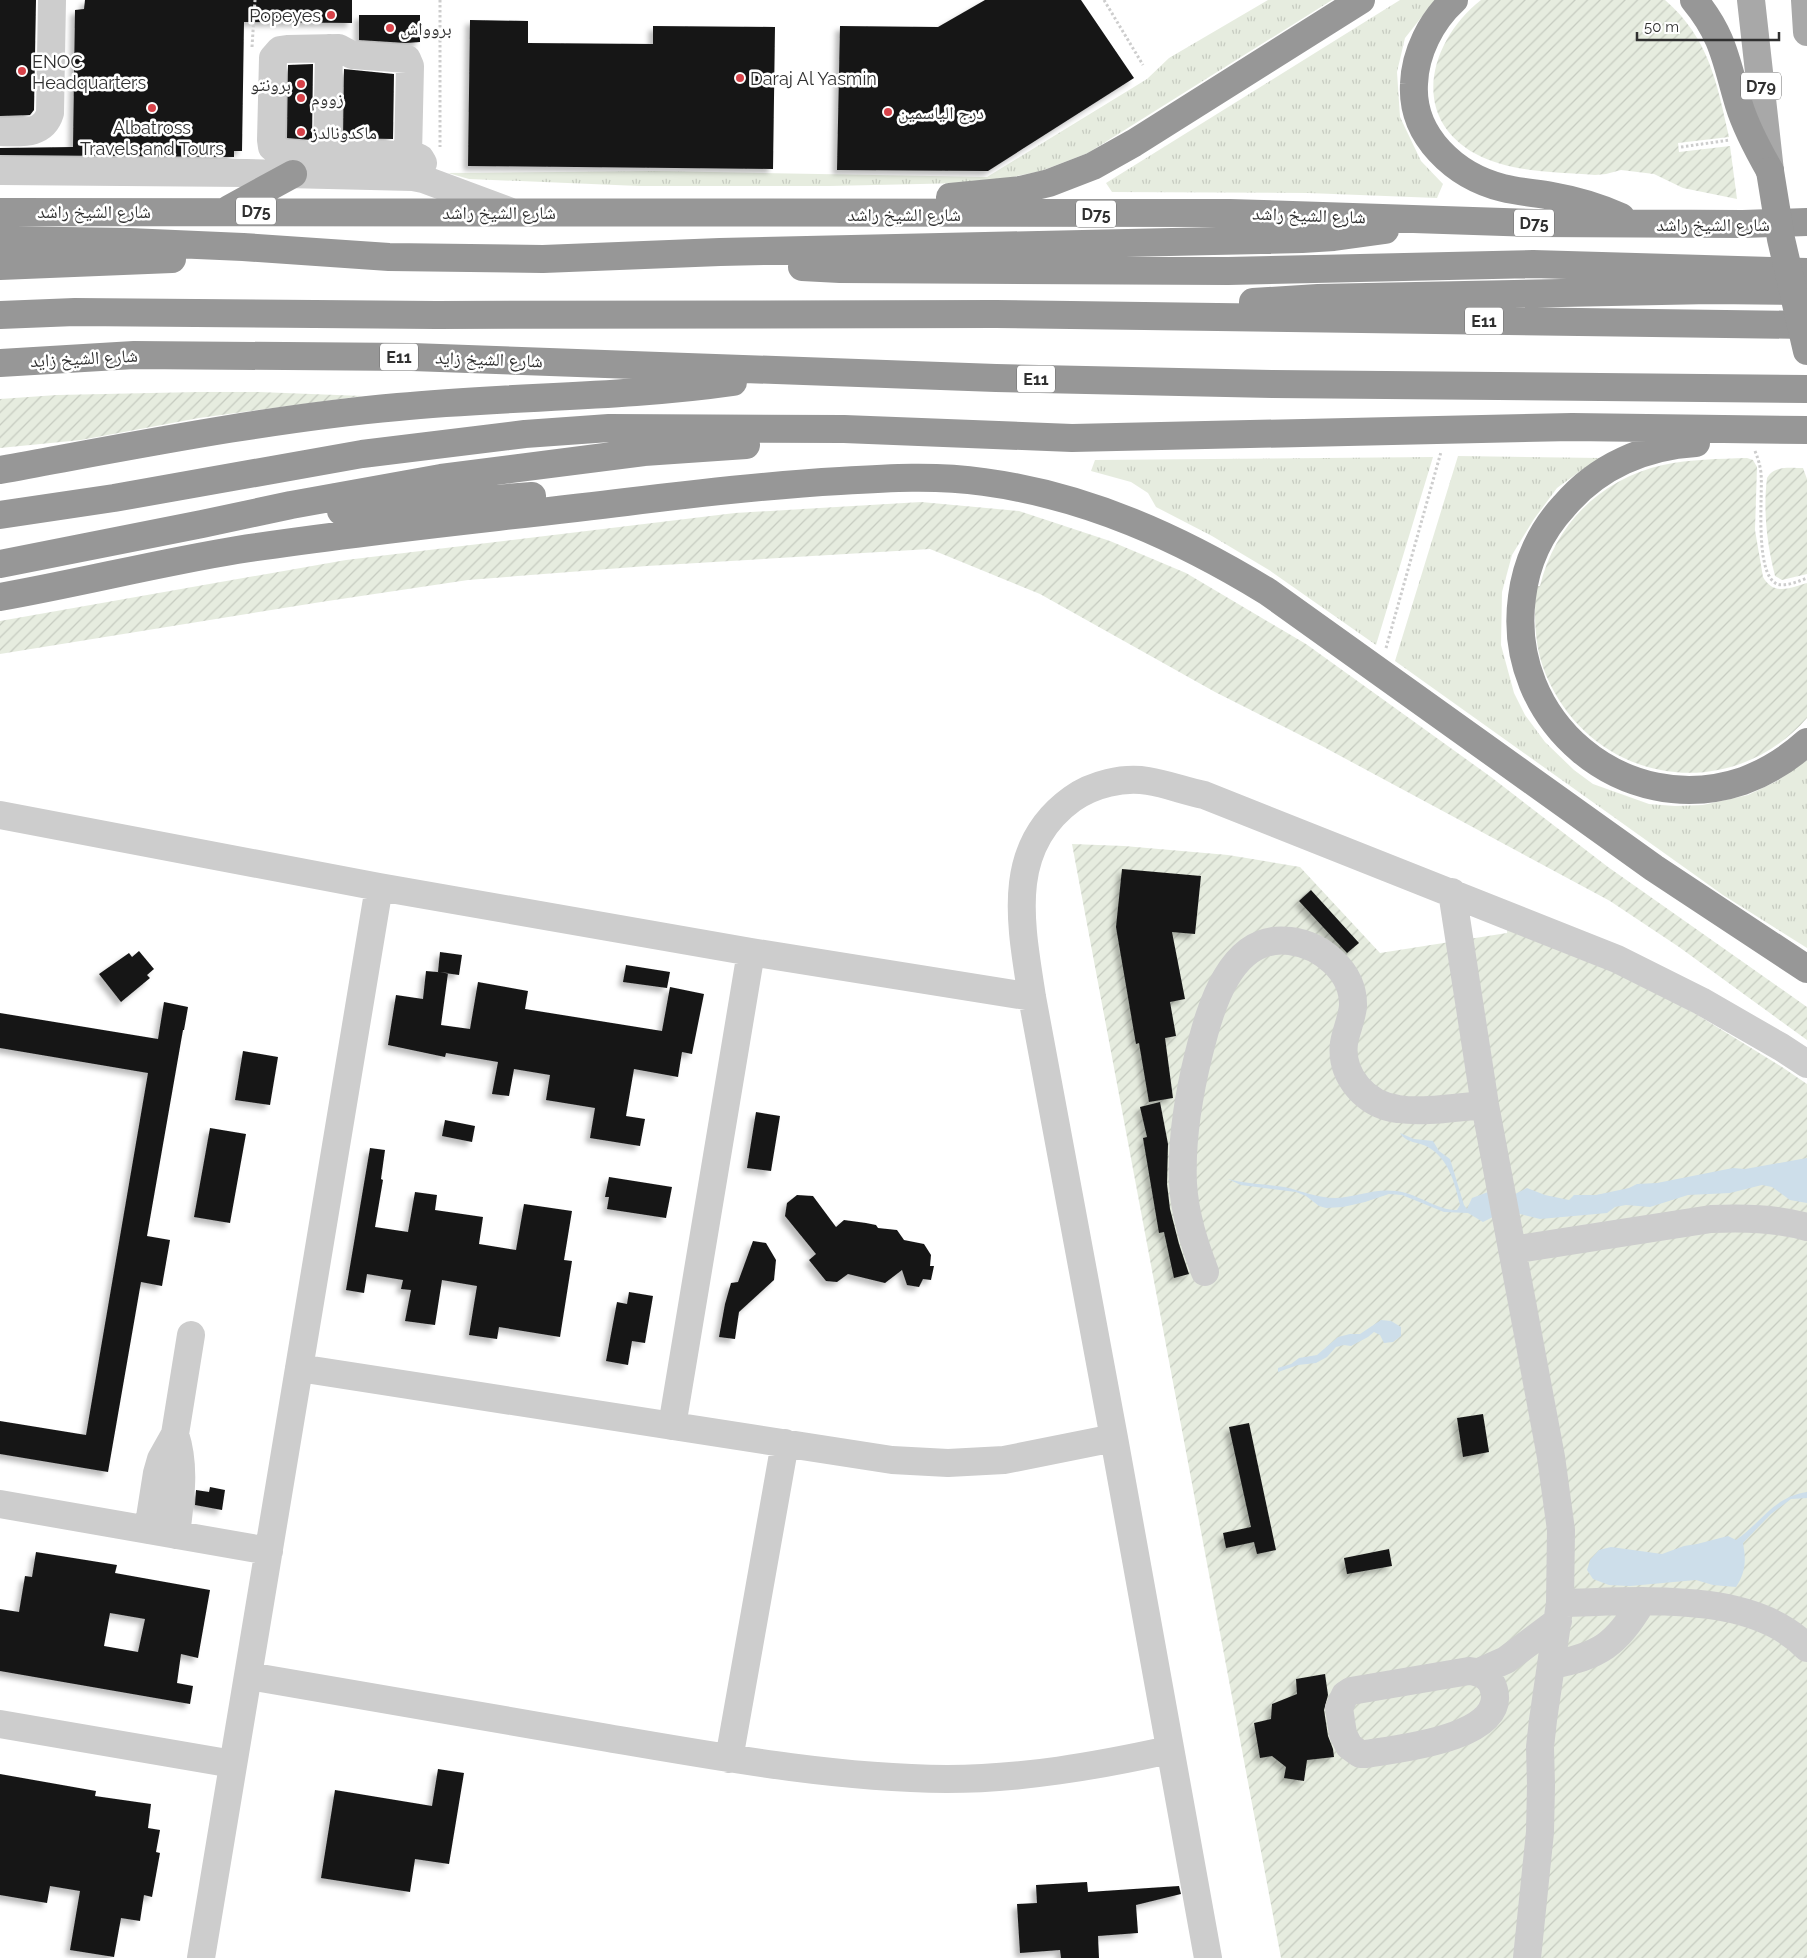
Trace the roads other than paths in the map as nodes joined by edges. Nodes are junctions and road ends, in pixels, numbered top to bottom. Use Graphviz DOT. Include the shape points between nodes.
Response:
graph roads {
  1 [pos="52,0"];
  2 [pos="1361,0"];
  3 [pos="1454,0"];
  4 [pos="1694,0"];
  5 [pos="1751,0"];
  6 [pos="1805,0"];
  7 [pos="1807,32"];
  8 [pos="320,48"];
  9 [pos="0,132"];
  10 [pos="408,155"];
  11 [pos="317,163"];
  12 [pos="0,171"];
  13 [pos="1770,172"];
  14 [pos="436,184"];
  15 [pos="226,211"];
  16 [pos="0,212"];
  17 [pos="512,212"];
  18 [pos="763,213"];
  19 [pos="1430,220"];
  20 [pos="1807,222"];
  21 [pos="1638,224"];
  22 [pos="0,240"];
  23 [pos="242,247"];
  24 [pos="720,252"];
  25 [pos="0,266"];
  26 [pos="1807,272"];
  27 [pos="1807,291"];
  28 [pos="0,315"];
  29 [pos="1161,317"];
  30 [pos="1807,325"];
  31 [pos="1807,351"];
  32 [pos="0,363"];
  33 [pos="798,371"];
  34 [pos="1807,389"];
  35 [pos="1807,430"];
  36 [pos="1807,435"];
  37 [pos="1018,436"];
  38 [pos="0,470"];
  39 [pos="760,486"];
  40 [pos="0,515"];
  41 [pos="202,524"];
  42 [pos="0,564"];
  43 [pos="0,597"];
  44 [pos="1807,742"];
  45 [pos="0,815"];
  46 [pos="379,887"];
  47 [pos="1452,892"];
  48 [pos="751,952"];
  49 [pos="1807,970"];
  50 [pos="1032,997"];
  51 [pos="1807,1064"];
  52 [pos="1485,1105"];
  53 [pos="1807,1227"];
  54 [pos="1512,1250"];
  55 [pos="1205,1272"];
  56 [pos="191,1335"];
  57 [pos="299,1368"];
  58 [pos="672,1426"];
  59 [pos="175,1434"];
  60 [pos="1114,1438"];
  61 [pos="785,1443"];
  62 [pos="0,1504"];
  63 [pos="148,1530"];
  64 [pos="176,1535"];
  65 [pos="269,1551"];
  66 [pos="1642,1602"];
  67 [pos="1559,1612"];
  68 [pos="1807,1648"];
  69 [pos="1551,1666"];
  70 [pos="1479,1672"];
  71 [pos="248,1676"];
  72 [pos="0,1724"];
  73 [pos="1169,1750"];
  74 [pos="729,1758"];
  75 [pos="233,1764"];
  76 [pos="201,1958"];
  77 [pos="1208,1958"];
  78 [pos="1527,1958"];
  1 -- 9 [label="street" via="48,120 37,130"];
  2 -- 18 [label="highway" via="1120,152 1071,175 1020,190 991,194 837,204"];
  3 -- 21 [label="highway" via="1428,34 1414,76 1418,116 1437,150 1457,167 1487,183 1581,202"];
  4 -- 13 [label="highway" via="1719,38 1748,129"];
  5 -- 13 [label="main road, D79"];
  6 -- 7 [label="main road"];
  8 -- 10 [label="street" via="342,49 352,55 406,59 410,66"];
  8 -- 11 [label="street"];
  8 -- 11 [label="street" via="287,48 273,58 271,144 281,153"];
  10 -- 11 [label="street" via="342,154"];
  10 -- 14 [label="street" via="422,160"];
  11 -- 12 [label="street"];
  11 -- 14 [label="street" via="413,177"];
  11 -- 15 [label="highway"];
  13 -- 31 [label="highway, bridge" via="1781,239"];
  14 -- 17 [label="street"];
  15 -- 16 [label="highway, شارع الشيخ راشد / D75"];
  15 -- 17 [label="highway, شارع الشيخ راشد / D75"];
  17 -- 18 [label="highway, شارع الشيخ راشد / D75"];
  18 -- 19 [label="highway, شارع الشيخ راشد / D75" via="1230,213"];
  19 -- 21 [label="highway, شارع الشيخ راشد / D75"];
  19 -- 24 [label="highway" via="1366,233 1302,238"];
  20 -- 21 [label="highway, شارع الشيخ راشد / D75"];
  22 -- 23 [label="highway"];
  23 -- 24 [label="highway" via="466,259"];
  23 -- 25 [label="highway" via="145,262"];
  24 -- 26 [label="highway" via="780,264 840,269 1228,271 1533,264"];
  27 -- 29 [label="highway" via="1702,290 1318,298 1223,305"];
  28 -- 29 [label="highway, E11" via="75,312"];
  29 -- 30 [label="highway, E11"];
  32 -- 33 [label="highway, شارع الشيخ زايد / E11" via="134,355 262,355 422,357"];
  33 -- 34 [label="highway, E11" via="1273,384"];
  33 -- 38 [label="highway" via="679,388 464,401 331,414"];
  35 -- 37 [label="highway" via="1572,427 1091,438"];
  36 -- 44 [label="highway" via="1751,443 1680,444 1636,454 1617,463 1584,486 1556,515 1535,550 1520,606 1522,646 1532,684 1550,718 1562,734 1592,759 1626,778 1674,789 1723,786 1769,769"];
  37 -- 40 [label="highway" via="742,427 558,431 362,454"];
  37 -- 41 [label="highway" via="944,441 764,444 644,452 381,487"];
  39 -- 41 [label="highway" via="671,486 442,502"];
  39 -- 43 [label="highway" via="248,549"];
  39 -- 49 [label="highway" via="947,478 1028,490 1069,500 1149,528 1229,568 1268,592 1654,868"];
  41 -- 42 [label="highway"];
  45 -- 46 [label="street"];
  46 -- 48 [label="street"];
  46 -- 57 [label="street"];
  47 -- 50 [label="street" via="1204,795 1174,778 1151,770 1124,766 1096,770 1071,780 1048,796 1030,816 1017,840 1010,866 1010,894 1021,926"];
  47 -- 51 [label="street" via="1617,959 1701,1000"];
  47 -- 52 [label="street"];
  48 -- 50 [label="street"];
  48 -- 58 [label="street"];
  50 -- 60 [label="street"];
  52 -- 54 [label="street"];
  52 -- 55 [label="street" via="1398,1110 1380,1105 1364,1095 1352,1080 1345,1062 1344,1044 1353,1006 1350,986 1341,968 1326,955 1290,941 1270,942 1252,949 1224,979 1213,1004 1184,1121 1183,1187 1193,1242"];
  53 -- 54 [label="street" via="1770,1220 1711,1219"];
  54 -- 67 [label="street" via="1557,1493 1561,1530"];
  56 -- 59 [label="street"];
  57 -- 58 [label="street"];
  57 -- 65 [label="street"];
  58 -- 61 [label="street"];
  59 -- 63 [label="street" via="157,1473"];
  59 -- 64 [label="street" via="183,1478"];
  60 -- 61 [label="street" via="1004,1460 948,1463 892,1460"];
  60 -- 73 [label="street"];
  61 -- 74 [label="street"];
  62 -- 63 [label="street"];
  63 -- 64 [label="street"];
  64 -- 65 [label="street"];
  65 -- 71 [label="street"];
  66 -- 67 [label="street"];
  66 -- 68 [label="street" via="1742,1610 1771,1621 1798,1638"];
  66 -- 69 [label="street" via="1627,1627 1606,1647 1580,1660"];
  67 -- 69 [label="street"];
  67 -- 70 [label="street" via="1506,1660"];
  69 -- 78 [label="street" via="1540,1747 1540,1832"];
  70 -- 70 [label="street" via="1457,1672 1352,1691 1345,1695 1339,1708 1345,1741 1354,1750 1366,1754 1446,1739 1470,1729 1488,1715 1496,1696 1494,1686"];
  71 -- 74 [label="street"];
  71 -- 75 [label="street"];
  72 -- 75 [label="street"];
  73 -- 74 [label="street" via="1097,1766 949,1779 874,1776"];
  73 -- 77 [label="street"];
  75 -- 76 [label="street"];
}
